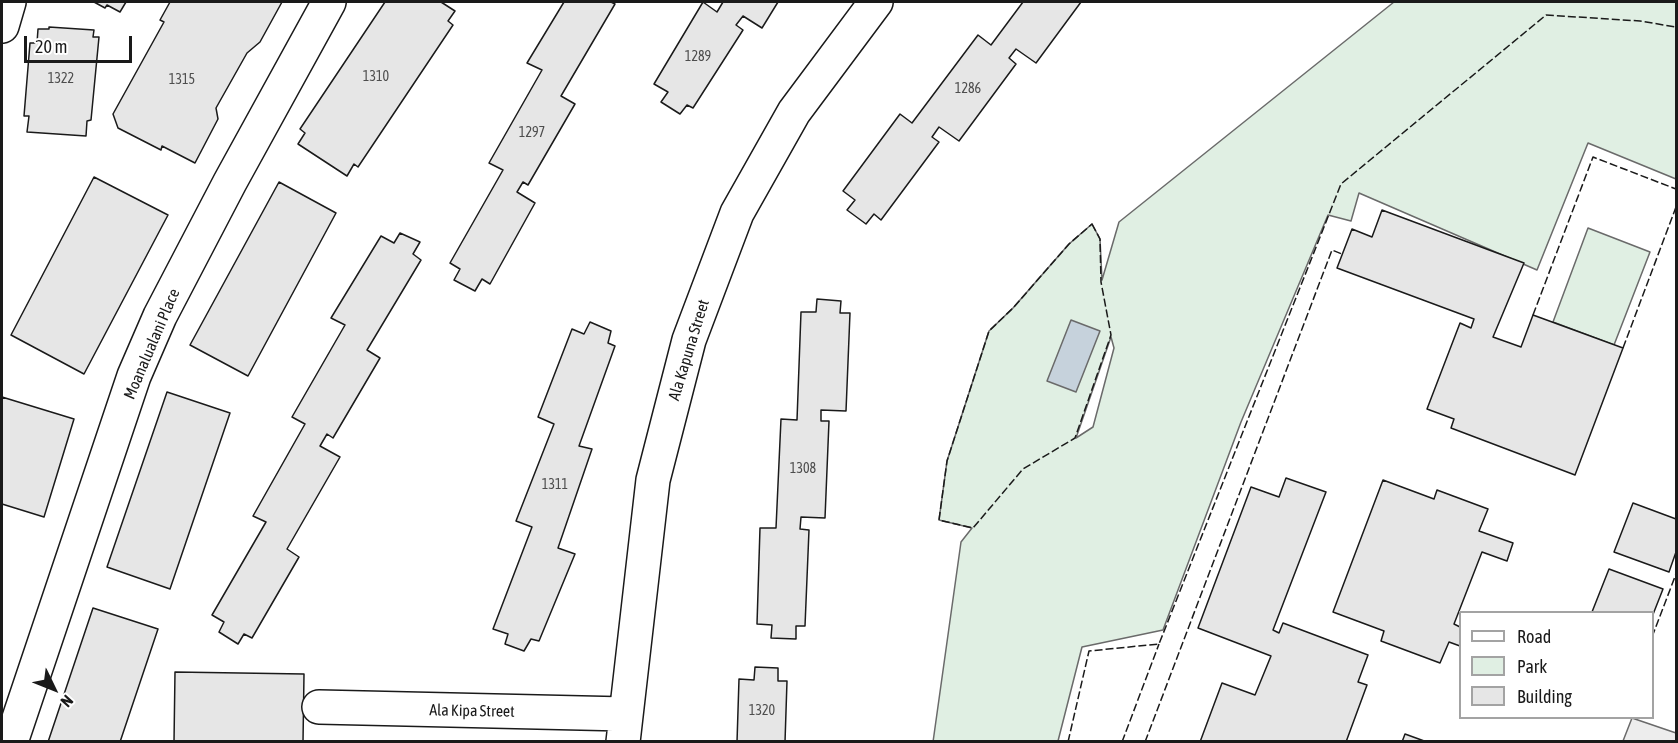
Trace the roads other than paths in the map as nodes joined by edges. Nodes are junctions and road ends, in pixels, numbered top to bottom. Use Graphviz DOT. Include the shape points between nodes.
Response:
graph roads {
  1 [pos="9,2"];
  2 [pos="330,2"];
  3 [pos="876,2"];
  4 [pos="2,26"];
  5 [pos="319,707"];
  6 [pos="624,728"];
  7 [pos="11,741"];
  1 -- 4 [label="street"];
  2 -- 7 [label="street, Moanalualani Place" via="171,296 134,376"];
  3 -- 6 [label="street, Ala Kapuna Street" via="794,112 737,213 689,340 653,480"];
  5 -- 6 [label="street, Ala Kipa Street"];
}
